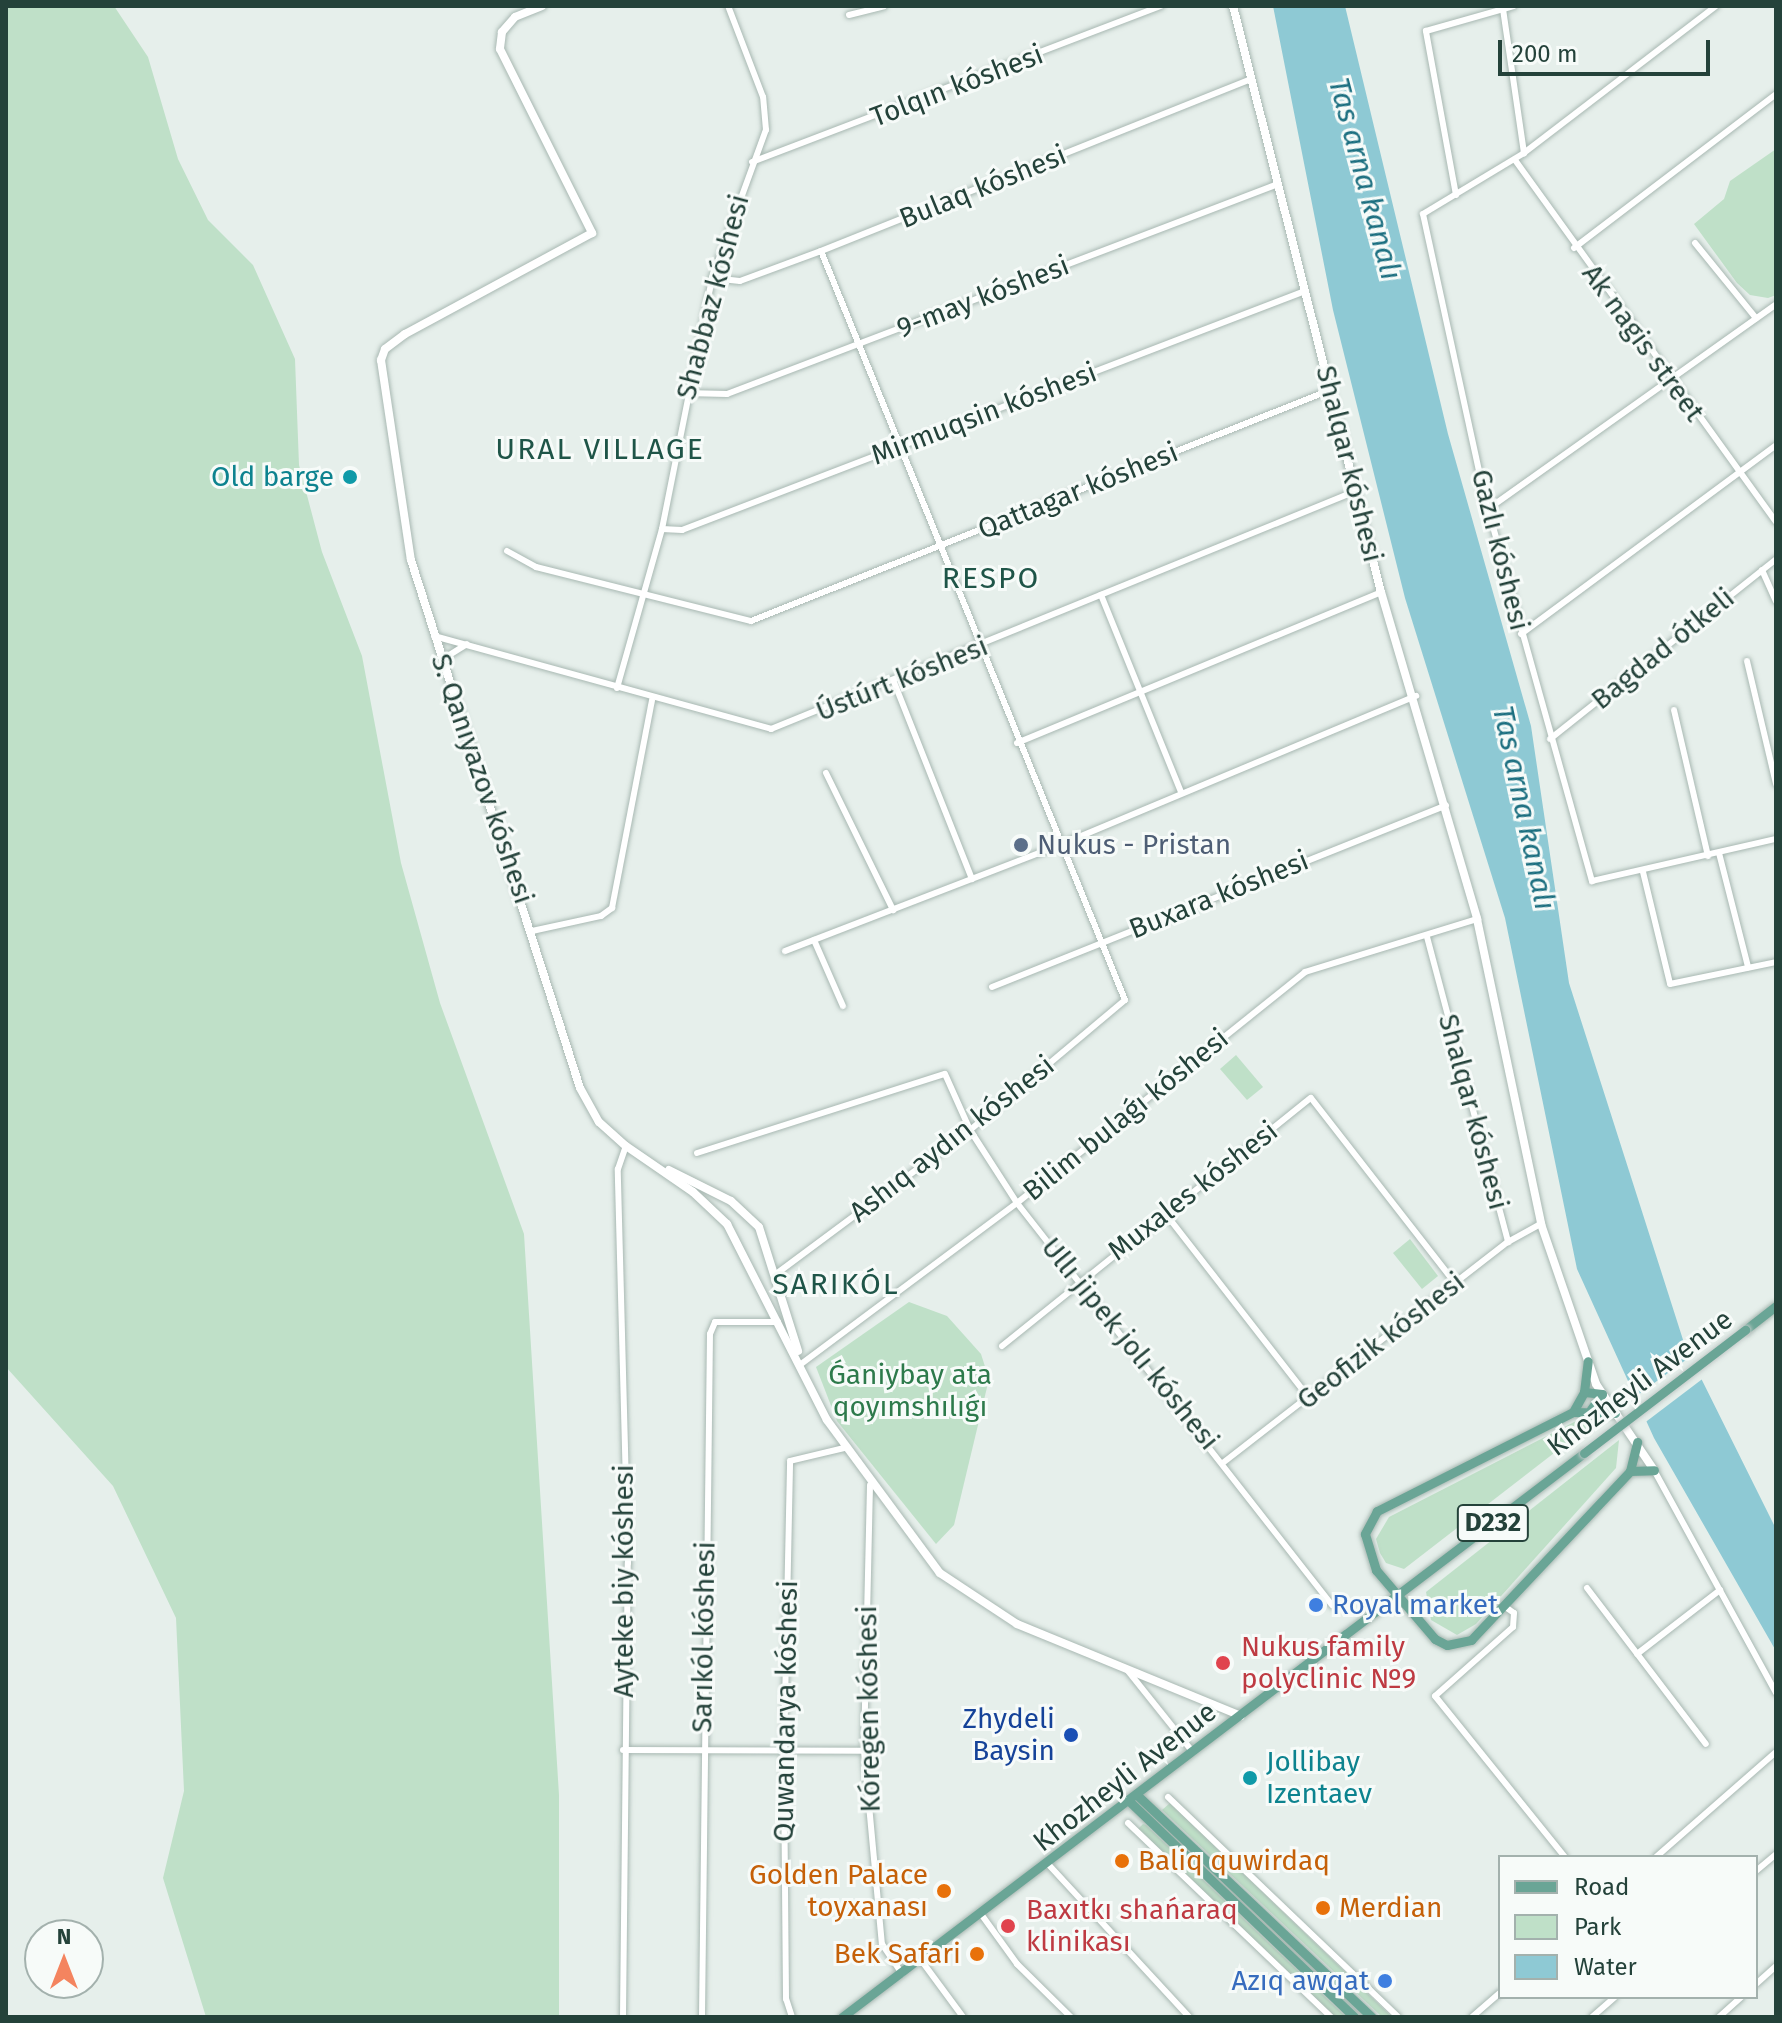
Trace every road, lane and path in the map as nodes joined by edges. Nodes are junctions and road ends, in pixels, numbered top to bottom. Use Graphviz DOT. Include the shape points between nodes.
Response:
graph roads {
  1 [pos="542,6"];
  2 [pos="728,6"];
  3 [pos="884,6"];
  4 [pos="1161,6"];
  5 [pos="1233,6"];
  6 [pos="1514,6"];
  7 [pos="1716,6"];
  8 [pos="1503,9"];
  9 [pos="849,15"];
  10 [pos="1251,79"];
  11 [pos="1776,94"];
  12 [pos="1524,153"];
  13 [pos="1515,160"];
  14 [pos="752,162"];
  15 [pos="1278,184"];
  16 [pos="1456,195"];
  17 [pos="1695,243"];
  18 [pos="1574,248"];
  19 [pos="821,251"];
  20 [pos="712,278"];
  21 [pos="1305,291"];
  22 [pos="1776,304"];
  23 [pos="1756,318"];
  24 [pos="858,345"];
  25 [pos="1669,379"];
  26 [pos="1330,390"];
  27 [pos="685,393"];
  28 [pos="1776,445"];
  29 [pos="898,447"];
  30 [pos="1739,474"];
  31 [pos="1356,491"];
  32 [pos="1488,509"];
  33 [pos="1776,522"];
  34 [pos="662,529"];
  35 [pos="940,547"];
  36 [pos="507,551"];
  37 [pos="1776,559"];
  38 [pos="1762,570"];
  39 [pos="1381,592"];
  40 [pos="1101,595"];
  41 [pos="643,597"];
  42 [pos="1776,601"];
  43 [pos="1521,634"];
  44 [pos="434,636"];
  45 [pos="468,644"];
  46 [pos="979,647"];
  47 [pos="1747,661"];
  48 [pos="442,662"];
  49 [pos="894,682"];
  50 [pos="617,688"];
  51 [pos="1140,693"];
  52 [pos="1416,696"];
  53 [pos="652,700"];
  54 [pos="1674,710"];
  55 [pos="1550,739"];
  56 [pos="1017,743"];
  57 [pos="826,773"];
  58 [pos="1776,784"];
  59 [pos="1181,792"];
  60 [pos="1446,805"];
  61 [pos="1776,839"];
  62 [pos="1062,844"];
  63 [pos="1719,853"];
  64 [pos="1708,856"];
  65 [pos="1643,872"];
  66 [pos="972,879"];
  67 [pos="893,910"];
  68 [pos="1477,919"];
  69 [pos="532,931"];
  70 [pos="1427,937"];
  71 [pos="814,940"];
  72 [pos="1102,942"];
  73 [pos="785,951"];
  74 [pos="1776,962"];
  75 [pos="1748,967"];
  76 [pos="992,987"];
  77 [pos="843,1006"];
  78 [pos="970,1130"];
  79 [pos="626,1146"];
  80 [pos="697,1153"];
  81 [pos="654,1163"];
  82 [pos="1017,1203"];
  83 [pos="1165,1213"];
  84 [pos="1541,1224"];
  85 [pos="1508,1242"];
  86 [pos="776,1274"];
  87 [pos="1081,1280"];
  88 [pos="1455,1283"];
  89 [pos="1776,1306"];
  90 [pos="778,1322"];
  91 [pos="1002,1346"];
  92 [pos="1588,1361"];
  93 [pos="801,1364"];
  94 [pos="1584,1392"];
  95 [pos="1602,1394"];
  96 [pos="1309,1398"];
  97 [pos="1591,1409"];
  98 [pos="1573,1412"];
  99 [pos="1615,1413"];
  100 [pos="1637,1442"];
  101 [pos="844,1448"];
  102 [pos="1224,1462"];
  103 [pos="1654,1470"];
  104 [pos="1630,1471"];
  105 [pos="870,1485"];
  106 [pos="1587,1588"];
  107 [pos="1720,1590"];
  108 [pos="1401,1594"];
  109 [pos="1332,1605"];
  110 [pos="1504,1606"];
  111 [pos="1637,1654"];
  112 [pos="1128,1671"];
  113 [pos="1776,1693"];
  114 [pos="1241,1716"];
  115 [pos="1706,1744"];
  116 [pos="623,1750"];
  117 [pos="864,1751"];
  118 [pos="784,1752"];
  119 [pos="1193,1752"];
  120 [pos="1776,1752"];
  121 [pos="702,1754"];
  122 [pos="1168,1797"];
  123 [pos="1133,1798"];
  124 [pos="1128,1823"];
  125 [pos="1776,1854"];
  126 [pos="1563,1855"];
  127 [pos="1658,1855"];
  128 [pos="1048,1864"];
  129 [pos="1758,1869"];
  130 [pos="981,1914"];
  131 [pos="921,1960"];
  132 [pos="1776,1966"];
  133 [pos="902,1974"];
  134 [pos="1758,1982"];
  135 [pos="1498,1995"];
  136 [pos="1613,1999"];
  137 [pos="1739,1999"];
  138 [pos="961,2014"];
  139 [pos="849,2015"];
  140 [pos="623,2017"];
  141 [pos="702,2017"];
  142 [pos="792,2017"];
  143 [pos="1071,2017"];
  144 [pos="1189,2017"];
  145 [pos="1331,2017"];
  146 [pos="1354,2017"];
  147 [pos="1372,2017"];
  148 [pos="1398,2017"];
  149 [pos="1472,2017"];
  150 [pos="1592,2017"];
  151 [pos="1719,2017"];
  1 -- 44 [label="street, S. Qanıyazov kóshesi" via="515,17 502,32 500,49 592,233 405,334 385,349 381,360 396,487"];
  2 -- 14 [label="street, Shabbaz kóshesi" via="766,116"];
  3 -- 9 [label="street"];
  4 -- 14 [label="street, Tolqın kóshesi"];
  5 -- 10 [label="street, Shalqar kóshesi"];
  6 -- 8 [label="street"];
  7 -- 12 [label="street"];
  8 -- 12 [label="street"];
  8 -- 16 [label="street" via="1426,31"];
  10 -- 15 [label="street, Shalqar kóshesi"];
  10 -- 19 [label="street, Bulaq kóshesi"];
  11 -- 18 [label="street"];
  12 -- 13 [label="street"];
  13 -- 16 [label="street"];
  13 -- 18 [label="street, Ak nagis street"];
  14 -- 20 [label="street, Shabbaz kóshesi"];
  15 -- 21 [label="street, Shalqar kóshesi"];
  15 -- 24 [label="street, 9-may kóshesi"];
  16 -- 32 [label="street, Gazlı kóshesi" via="1423,214"];
  17 -- 23 [label="street"];
  18 -- 25 [label="street, Ak nagis street"];
  19 -- 20 [label="street, Bulaq kóshesi" via="740,281"];
  19 -- 24 [label="street"];
  20 -- 27 [label="street, Shabbaz kóshesi"];
  21 -- 26 [label="street, Shalqar kóshesi"];
  21 -- 29 [label="street, Mirmuqsin kóshesi"];
  22 -- 23 [label="street"];
  23 -- 25 [label="street"];
  24 -- 27 [label="street, 9-may kóshesi" via="727,394"];
  24 -- 29 [label="street"];
  25 -- 30 [label="street, Ak nagis street"];
  25 -- 32 [label="street"];
  26 -- 31 [label="street, Shalqar kóshesi"];
  26 -- 35 [label="street, Qattagar kóshesi"];
  27 -- 34 [label="street, Shabbaz kóshesi"];
  28 -- 30 [label="street"];
  29 -- 34 [label="street, Mirmuqsin kóshesi" via="682,530"];
  29 -- 35 [label="street"];
  30 -- 33 [label="street, Ak nagis street"];
  30 -- 43 [label="street"];
  31 -- 39 [label="street, Shalqar kóshesi"];
  31 -- 40 [label="street, Ústúrt kóshesi"];
  32 -- 43 [label="street, Gazlı kóshesi"];
  34 -- 41 [label="street, Shabbaz kóshesi"];
  35 -- 41 [label="street, Qattagar kóshesi" via="751,621"];
  35 -- 46 [label="street"];
  36 -- 41 [label="street, Qattagar kóshesi" via="536,567"];
  37 -- 38 [label="street, Bagdad ótkeli"];
  38 -- 42 [label="street"];
  38 -- 55 [label="street, Bagdad ótkeli"];
  39 -- 51 [label="street"];
  39 -- 52 [label="street, Shalqar kóshesi"];
  40 -- 46 [label="street, Ústúrt kóshesi"];
  40 -- 51 [label="street"];
  41 -- 50 [label="street, Shabbaz kóshesi"];
  43 -- 55 [label="street, Gazlı kóshesi"];
  44 -- 45 [label="street, Ústúrt kóshesi"];
  44 -- 48 [label="street, S. Qanıyazov kóshesi"];
  45 -- 48 [label="street" via="451,649"];
  45 -- 50 [label="street, Ústúrt kóshesi"];
  46 -- 49 [label="street, Ústúrt kóshesi"];
  46 -- 56 [label="street"];
  47 -- 58 [label="street"];
  48 -- 69 [label="street, S. Qanıyazov kóshesi"];
  49 -- 53 [label="street, Ústúrt kóshesi" via="771,729"];
  49 -- 66 [label="street"];
  50 -- 53 [label="street, Ústúrt kóshesi"];
  51 -- 56 [label="street"];
  51 -- 59 [label="street"];
  52 -- 59 [label="street"];
  52 -- 60 [label="street, Shalqar kóshesi"];
  53 -- 69 [label="street" via="612,908 601,916"];
  54 -- 64 [label="street"];
  55 -- 65 [label="street, Gazlı kóshesi" via="1592,881"];
  56 -- 62 [label="street"];
  57 -- 67 [label="street"];
  59 -- 62 [label="street"];
  60 -- 68 [label="street, Shalqar kóshesi"];
  60 -- 72 [label="street, Buxara kóshesi"];
  61 -- 63 [label="street"];
  62 -- 66 [label="street"];
  62 -- 72 [label="street"];
  63 -- 64 [label="street"];
  63 -- 75 [label="street"];
  64 -- 65 [label="street"];
  65 -- 75 [label="street" via="1670,984"];
  66 -- 67 [label="street"];
  67 -- 71 [label="street"];
  68 -- 70 [label="street, Bilim bulaǵı kóshesi"];
  68 -- 84 [label="street, Shalqar kóshesi"];
  69 -- 79 [label="street, S. Qanıyazov kóshesi" via="580,1088 599,1122"];
  70 -- 82 [label="street, Bilim bulaǵı kóshesi" via="1305,972"];
  70 -- 85 [label="street, Shalqar kóshesi"];
  71 -- 73 [label="street"];
  71 -- 77 [label="street"];
  72 -- 76 [label="street, Buxara kóshesi"];
  72 -- 78 [label="street, Ashıq aydın kóshesi" via="1125,1000"];
  74 -- 75 [label="street"];
  78 -- 80 [label="street, Ullı jipek jolı kóshesi" via="945,1074"];
  78 -- 82 [label="street, Ullı jipek jolı kóshesi"];
  78 -- 86 [label="street, Ashıq aydın kóshesi"];
  79 -- 81 [label="street, S. Qanıyazov kóshesi"];
  79 -- 116 [label="street, Ayteke biy kóshesi" via="618,1169 628,1563"];
  81 -- 86 [label="street, S. Qanıyazov kóshesi" via="708,1187 749,1215"];
  81 -- 90 [label="street, S. Qanıyazov kóshesi" via="727,1224"];
  82 -- 87 [label="street, Ullı jipek jolı kóshesi"];
  82 -- 93 [label="street, Bilim bulaǵı kóshesi"];
  83 -- 87 [label="street, Muxales kóshesi"];
  83 -- 88 [label="street, Muxales kóshesi" via="1311,1098"];
  83 -- 96 [label="street"];
  84 -- 85 [label="street, Geofizik kóshesi"];
  84 -- 92 [label="street, Shalqar kóshesi"];
  85 -- 88 [label="street, Geofizik kóshesi"];
  86 -- 93 [label="street, S. Qanıyazov kóshesi"];
  87 -- 91 [label="street, Muxales kóshesi"];
  87 -- 102 [label="street, Ullı jipek jolı kóshesi"];
  88 -- 96 [label="street, Geofizik kóshesi"];
  89 -- 108 [label="main road, Khozheyli Avenue / D232, bridge"];
  90 -- 93 [label="street, S. Qanıyazov kóshesi"];
  90 -- 121 [label="street, Sarıkól kóshesi" via="715,1322 710,1334"];
  92 -- 94 [label="main road"];
  92 -- 95 [label="street, Shalqar kóshesi"];
  93 -- 101 [label="street, S. Qanıyazov kóshesi"];
  94 -- 95 [label="main road"];
  94 -- 98 [label="main road"];
  95 -- 97 [label="main road"];
  95 -- 99 [label="street, Shalqar kóshesi"];
  96 -- 102 [label="street, Geofizik kóshesi"];
  97 -- 98 [label="main road"];
  97 -- 99 [label="main road"];
  98 -- 108 [label="main road" via="1377,1511 1365,1534 1367,1547 1376,1570"];
  99 -- 100 [label="street, Shalqar kóshesi"];
  100 -- 103 [label="street, Shalqar kóshesi"];
  100 -- 104 [label="main road"];
  101 -- 105 [label="street, S. Qanıyazov kóshesi"];
  101 -- 118 [label="street, Quwandarya kóshesi" via="790,1461"];
  102 -- 109 [label="street, Ullı jipek jolı kóshesi"];
  103 -- 104 [label="main road"];
  103 -- 107 [label="street"];
  104 -- 110 [label="main road"];
  105 -- 112 [label="street, S. Qanıyazov kóshesi" via="940,1573 974,1600"];
  105 -- 117 [label="street, Kóregen kóshesi"];
  106 -- 111 [label="street"];
  107 -- 111 [label="street"];
  107 -- 113 [label="street"];
  108 -- 110 [label="main road" via="1425,1630 1447,1645 1471,1640"];
  108 -- 114 [label="main road, Khozheyli Avenue / D232"];
  110 -- 126 [label="street" via="1514,1613 1513,1627 1435,1696"];
  111 -- 115 [label="street"];
  112 -- 114 [label="street, S. Qanıyazov kóshesi"];
  112 -- 119 [label="street"];
  114 -- 119 [label="main road, Khozheyli Avenue / D232"];
  116 -- 121 [label="street"];
  116 -- 140 [label="street, Ayteke biy kóshesi"];
  117 -- 118 [label="street"];
  117 -- 133 [label="street, Kóregen kóshesi" via="882,1944"];
  118 -- 121 [label="street"];
  118 -- 142 [label="street, Quwandarya kóshesi" via="786,1999"];
  119 -- 123 [label="main road, Khozheyli Avenue / D232"];
  120 -- 127 [label="street"];
  121 -- 141 [label="street, Sarıkól kóshesi"];
  122 -- 148 [label="street"];
  123 -- 128 [label="main road, Khozheyli Avenue / D232"];
  123 -- 146 [label="main road"];
  123 -- 147 [label="main road"];
  124 -- 145 [label="street"];
  125 -- 129 [label="street"];
  128 -- 130 [label="main road, Khozheyli Avenue / D232"];
  128 -- 144 [label="street" via="1115,1943"];
  130 -- 131 [label="main road, Khozheyli Avenue / D232"];
  130 -- 143 [label="street" via="1017,1964"];
  131 -- 133 [label="main road, Khozheyli Avenue / D232"];
  131 -- 138 [label="street"];
  132 -- 134 [label="street"];
  133 -- 139 [label="main road, Khozheyli Avenue / D232"];
  135 -- 149 [label="street"];
  136 -- 150 [label="street"];
  137 -- 151 [label="street"];
}
